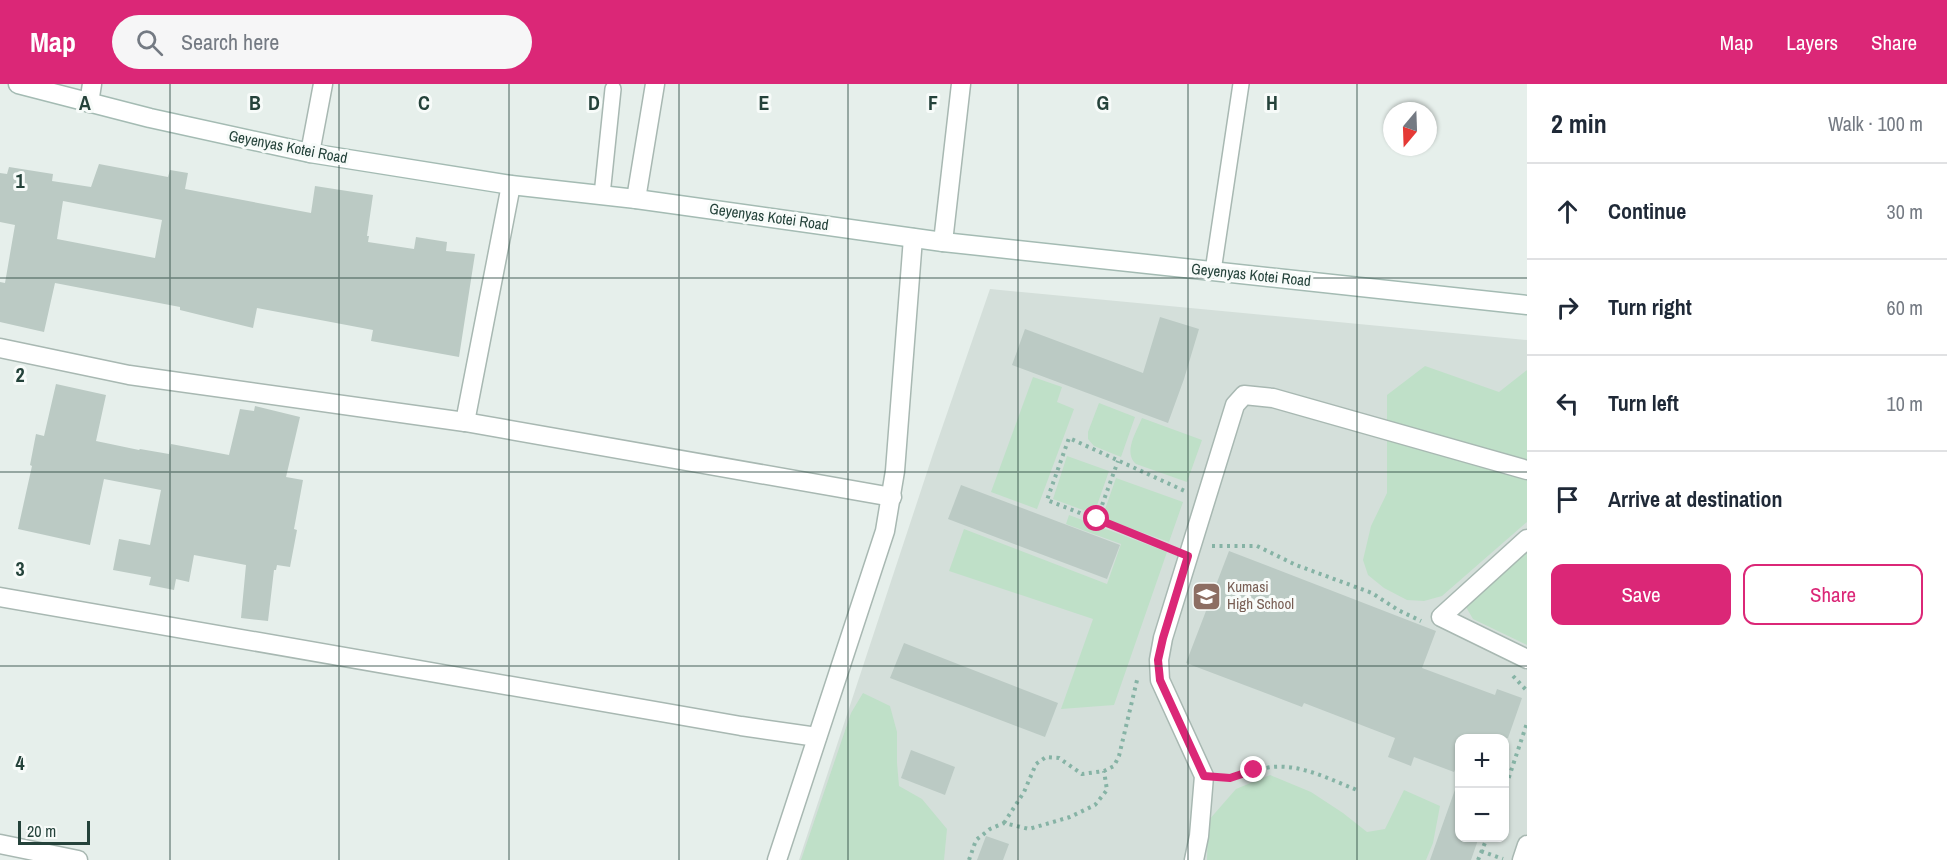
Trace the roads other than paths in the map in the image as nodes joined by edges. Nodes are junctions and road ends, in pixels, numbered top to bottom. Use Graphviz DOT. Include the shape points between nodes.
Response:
graph roads {
  1 [pos="18,84"];
  2 [pos="92,84"];
  3 [pos="324,84"];
  4 [pos="656,84"];
  5 [pos="961,84"];
  6 [pos="1241,84"];
  7 [pos="41,87"];
  8 [pos="613,89"];
  9 [pos="89,103"];
  10 [pos="310,153"];
  11 [pos="512,185"];
  12 [pos="602,195"];
  13 [pos="636,199"];
  14 [pos="914,238"];
  15 [pos="943,242"];
  16 [pos="1213,271"];
  17 [pos="1527,305"];
  18 [pos="0,348"];
  19 [pos="465,422"];
  20 [pos="1527,470"];
  21 [pos="892,497"];
  22 [pos="1527,539"];
  23 [pos="0,597"];
  24 [pos="1527,659"];
  25 [pos="817,737"];
  26 [pos="0,844"];
  27 [pos="1527,845"];
  28 [pos="78,860"];
  29 [pos="777,860"];
  30 [pos="1194,860"];
  31 [pos="1522,860"];
  1 -- 7 [label="street, Geyenyas Kotei Road"];
  2 -- 9 [label="street"];
  3 -- 10 [label="street"];
  4 -- 13 [label="street"];
  5 -- 15 [label="street"];
  6 -- 16 [label="lane"];
  7 -- 9 [label="street, Geyenyas Kotei Road"];
  8 -- 12 [label="lane"];
  9 -- 10 [label="street, Geyenyas Kotei Road"];
  10 -- 11 [label="street, Geyenyas Kotei Road"];
  11 -- 12 [label="street, Geyenyas Kotei Road"];
  11 -- 19 [label="street"];
  12 -- 13 [label="street, Geyenyas Kotei Road"];
  13 -- 14 [label="street, Geyenyas Kotei Road"];
  14 -- 15 [label="street, Geyenyas Kotei Road"];
  14 -- 21 [label="street"];
  15 -- 16 [label="street, Geyenyas Kotei Road"];
  16 -- 17 [label="street, Geyenyas Kotei Road"];
  18 -- 19 [label="street" via="129,375"];
  19 -- 21 [label="street"];
  20 -- 30 [label="street" via="1273,398 1244,395 1235,405 1158,660 1160,680 1204,776"];
  21 -- 25 [label="street" via="885,531"];
  22 -- 24 [label="street" via="1441,617"];
  23 -- 25 [label="street"];
  25 -- 29 [label="street"];
  26 -- 28 [label="street"];
  27 -- 31 [label="street"];
}
